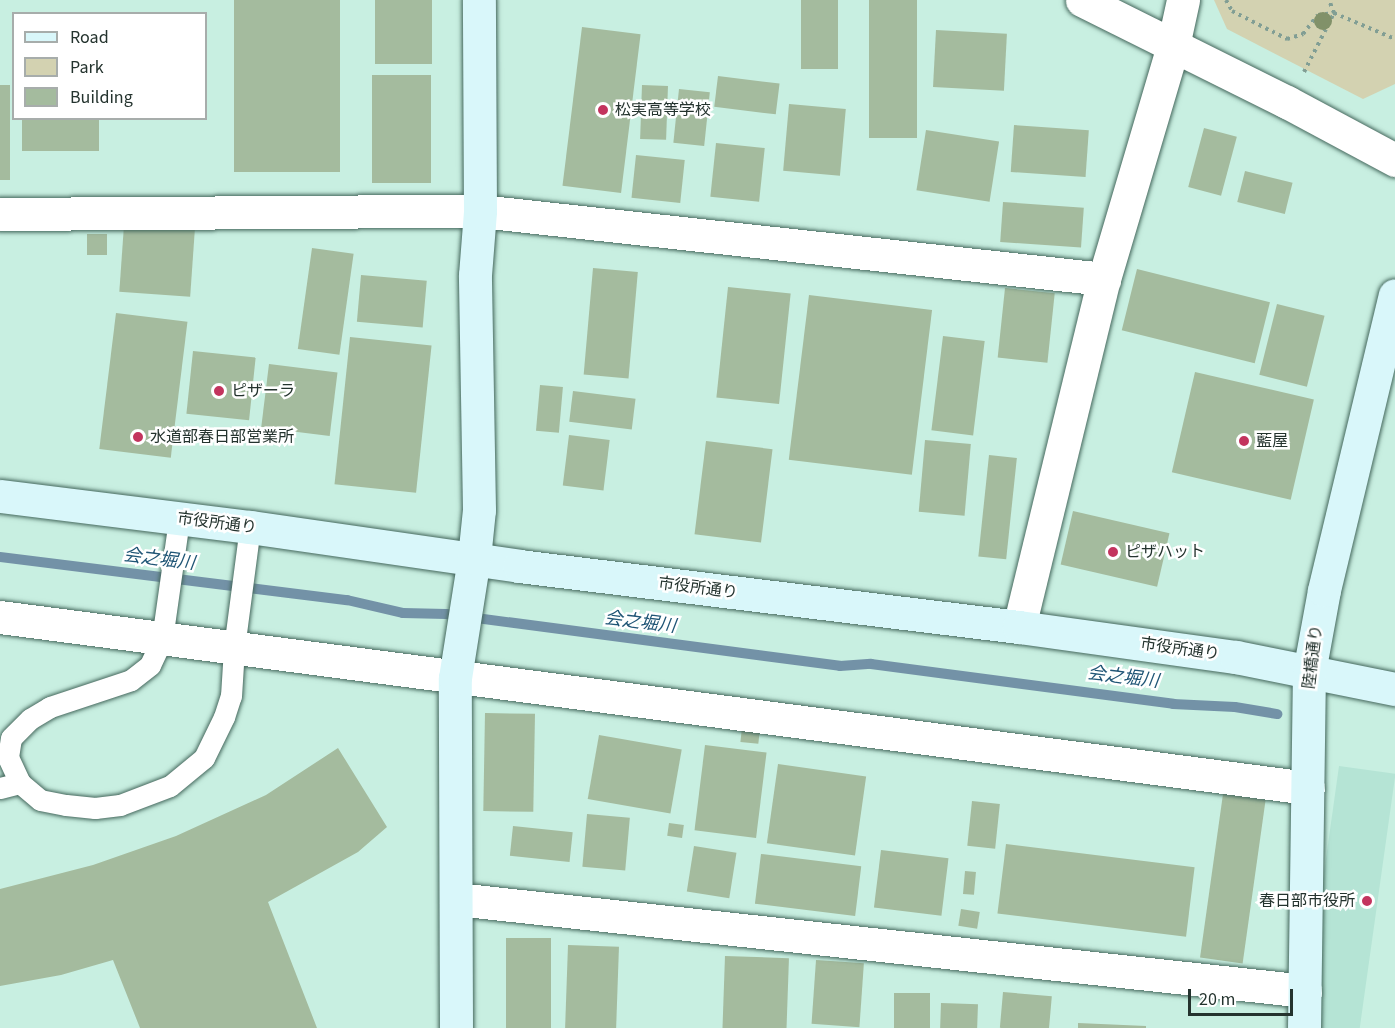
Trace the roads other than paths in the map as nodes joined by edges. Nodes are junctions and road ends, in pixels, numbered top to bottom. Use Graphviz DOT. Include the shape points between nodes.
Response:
graph roads {
  1 [pos="479,0"];
  2 [pos="1082,0"];
  3 [pos="1183,0"];
  4 [pos="1173,46"];
  5 [pos="1395,160"];
  6 [pos="480,211"];
  7 [pos="0,214"];
  8 [pos="1104,279"];
  9 [pos="1395,295"];
  10 [pos="0,496"];
  11 [pos="179,519"];
  12 [pos="250,527"];
  13 [pos="474,558"];
  14 [pos="0,617"];
  15 [pos="165,624"];
  16 [pos="1019,627"];
  17 [pos="234,648"];
  18 [pos="457,665"];
  19 [pos="1309,672"];
  20 [pos="1395,689"];
  21 [pos="5,749"];
  22 [pos="1308,777"];
  23 [pos="10,786"];
  24 [pos="456,899"];
  25 [pos="1305,991"];
  26 [pos="456,1028"];
  27 [pos="1304,1028"];
  1 -- 6 [label="street"];
  2 -- 4 [label="street"];
  3 -- 4 [label="street"];
  4 -- 5 [label="street"];
  4 -- 8 [label="street"];
  6 -- 7 [label="street"];
  6 -- 8 [label="street"];
  6 -- 13 [label="street" via="475,275 478,510"];
  8 -- 16 [label="street"];
  9 -- 19 [label="street, 陸橋通り" via="1324,590"];
  10 -- 11 [label="street, 市役所通り"];
  11 -- 12 [label="street, 市役所通り"];
  11 -- 15 [label="lane"];
  12 -- 13 [label="street, 市役所通り"];
  12 -- 17 [label="lane"];
  13 -- 16 [label="street, 市役所通り"];
  13 -- 18 [label="street"];
  14 -- 15 [label="street"];
  15 -- 17 [label="street"];
  15 -- 21 [label="lane" via="150,665 131,680 50,707 30,719"];
  16 -- 19 [label="street, 市役所通り" via="1236,657"];
  17 -- 18 [label="street"];
  17 -- 23 [label="lane" via="231,696 224,717 204,758 170,786 120,805 95,808 40,800"];
  18 -- 22 [label="street"];
  18 -- 24 [label="street"];
  19 -- 20 [label="street, 市役所通り"];
  19 -- 22 [label="street, 陸橋通り"];
  21 -- 23 [label="lane"];
  22 -- 25 [label="street, 陸橋通り"];
  24 -- 25 [label="street"];
  24 -- 26 [label="street"];
  25 -- 27 [label="street, 陸橋通り"];
}
